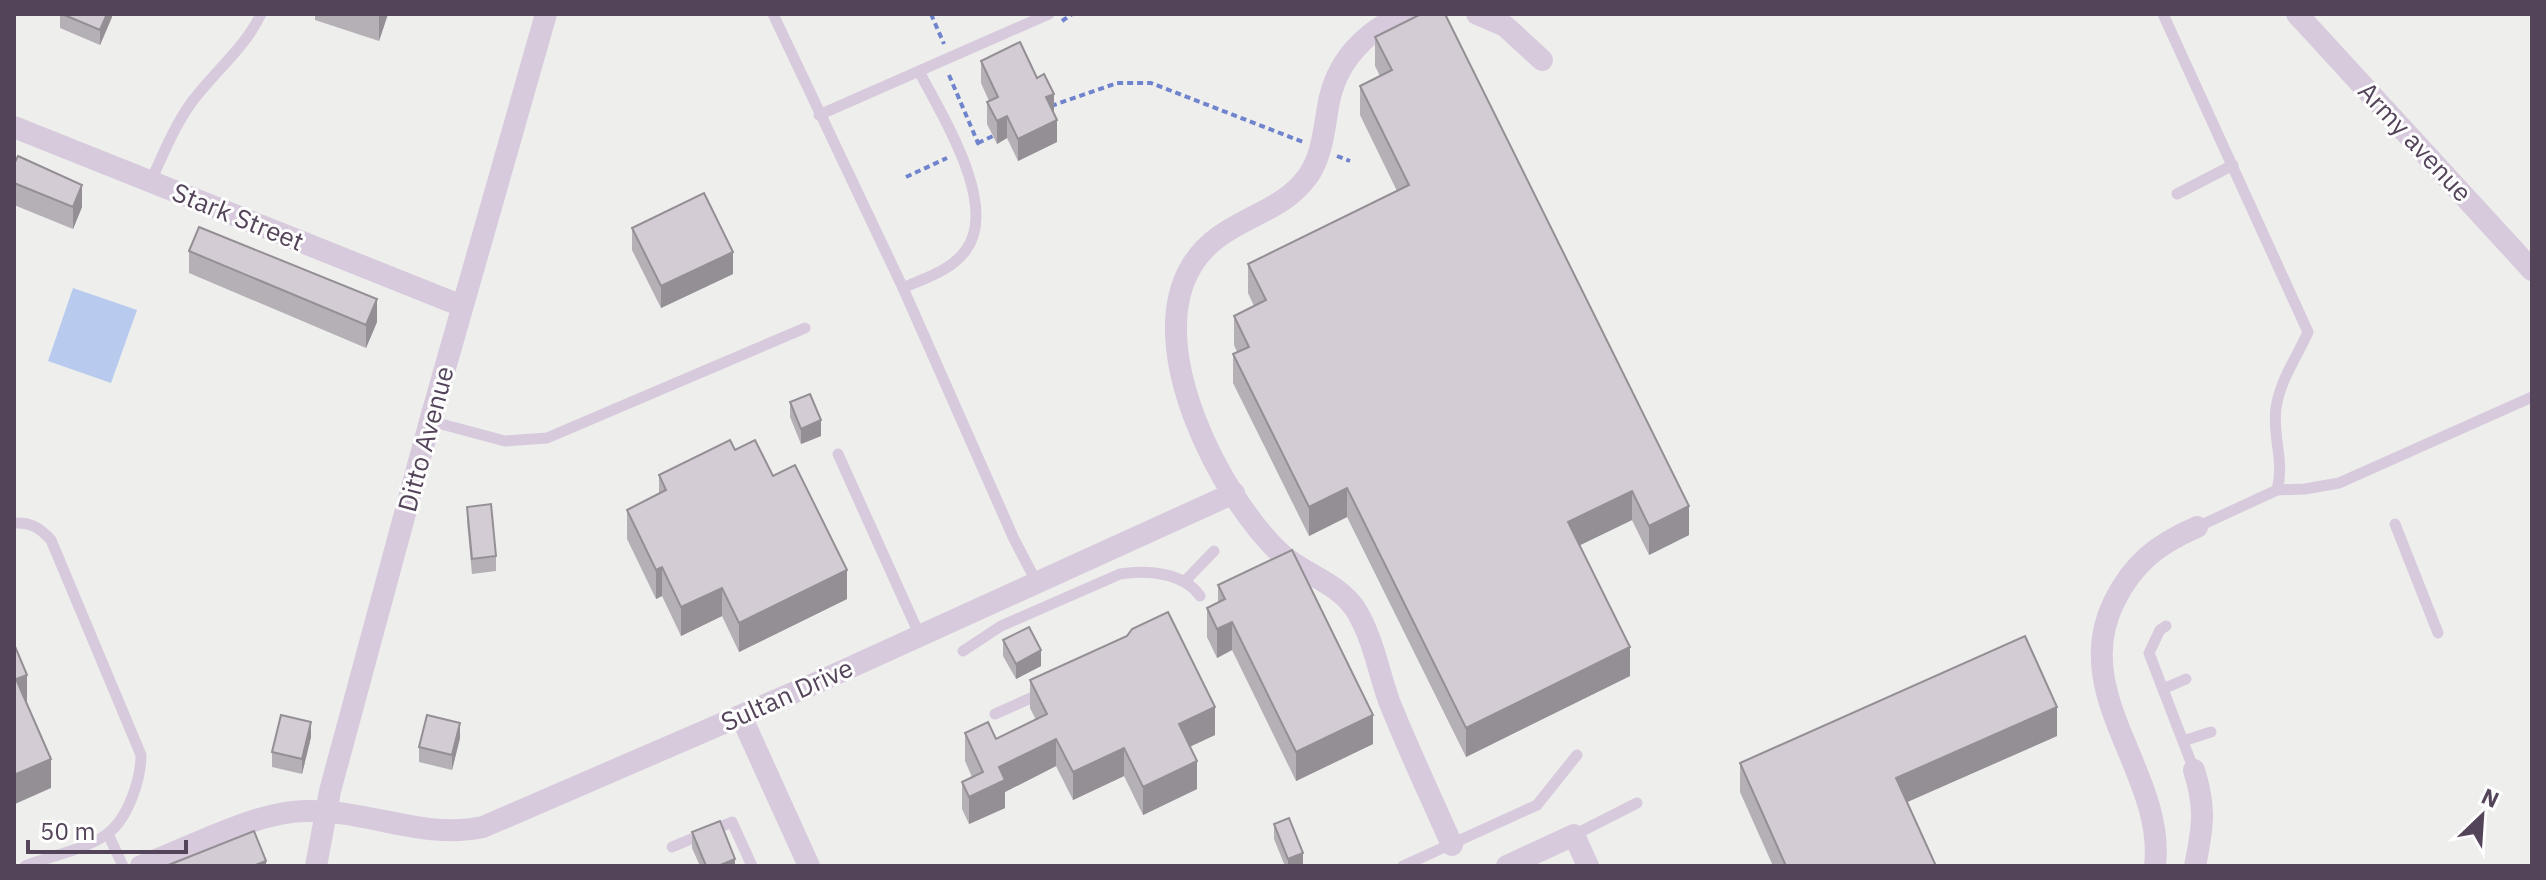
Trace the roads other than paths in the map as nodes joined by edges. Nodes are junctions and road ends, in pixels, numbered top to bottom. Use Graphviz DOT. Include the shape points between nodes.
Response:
graph roads {
  1 [pos="261,14"];
  2 [pos="546,14"];
  3 [pos="773,14"];
  4 [pos="1405,14"];
  5 [pos="1477,14"];
  6 [pos="2163,14"];
  7 [pos="2297,14"];
  8 [pos="1050,20"];
  9 [pos="1542,60"];
  10 [pos="920,73"];
  11 [pos="819,115"];
  12 [pos="14,127"];
  13 [pos="2233,165"];
  14 [pos="151,181"];
  15 [pos="2177,194"];
  16 [pos="2528,258"];
  17 [pos="903,288"];
  18 [pos="462,306"];
  19 [pos="805,328"];
  20 [pos="2532,397"];
  21 [pos="430,421"];
  22 [pos="838,454"];
  23 [pos="2277,490"];
  24 [pos="1234,493"];
  25 [pos="14,523"];
  26 [pos="2395,524"];
  27 [pos="2197,527"];
  28 [pos="1214,551"];
  29 [pos="1036,581"];
  30 [pos="1185,581"];
  31 [pos="1200,596"];
  32 [pos="2166,626"];
  33 [pos="2438,633"];
  34 [pos="920,636"];
  35 [pos="963,651"];
  36 [pos="2186,679"];
  37 [pos="1053,688"];
  38 [pos="2163,689"];
  39 [pos="995,714"];
  40 [pos="741,716"];
  41 [pos="2211,732"];
  42 [pos="2183,741"];
  43 [pos="1577,755"];
  44 [pos="2194,770"];
  45 [pos="1637,803"];
  46 [pos="326,812"];
  47 [pos="108,834"];
  48 [pos="1574,835"];
  49 [pos="1452,845"];
  50 [pos="672,847"];
  51 [pos="25,866"];
  52 [pos="123,866"];
  53 [pos="141,866"];
  54 [pos="316,866"];
  55 [pos="752,866"];
  56 [pos="809,866"];
  57 [pos="1403,866"];
  58 [pos="1507,866"];
  59 [pos="1588,866"];
  60 [pos="2155,866"];
  61 [pos="2195,866"];
  1 -- 14 [label="lane" via="253,32 176,126"];
  2 -- 18 [label="street, Ditto Avenue"];
  3 -- 11 [label="lane"];
  4 -- 24 [label="street" via="1368,35 1342,66 1309,175 1290,196 1226,229 1189,269 1178,317 1186,394 1200,437"];
  5 -- 9 [label="street" via="1505,26"];
  6 -- 13 [label="lane"];
  7 -- 16 [label="street, Army avenue"];
  8 -- 10 [label="lane"];
  10 -- 11 [label="lane"];
  10 -- 17 [label="lane" via="960,152 976,203 977,227 966,250 943,271"];
  11 -- 17 [label="lane"];
  12 -- 14 [label="street, Stark Street"];
  13 -- 15 [label="lane"];
  13 -- 23 [label="lane" via="2308,332 2276,408 2282,472"];
  14 -- 18 [label="street, Stark Street"];
  17 -- 29 [label="lane"];
  18 -- 21 [label="street, Ditto Avenue"];
  19 -- 21 [label="lane" via="547,438 505,441"];
  20 -- 23 [label="lane" via="2339,483"];
  21 -- 46 [label="street, Ditto Avenue"];
  22 -- 34 [label="lane"];
  23 -- 27 [label="lane"];
  24 -- 29 [label="street, Sultan Drive"];
  24 -- 49 [label="street" via="1282,555 1338,590 1355,609"];
  25 -- 47 [label="lane" via="39,528 51,540 141,755 141,773"];
  26 -- 33 [label="lane"];
  27 -- 60 [label="street" via="2164,542 2131,571 2106,618 2101,644 2110,709 2151,819"];
  28 -- 30 [label="lane"];
  29 -- 34 [label="street, Sultan Drive"];
  30 -- 31 [label="lane"];
  30 -- 35 [label="lane" via="1150,572 1120,574 1001,626"];
  32 -- 38 [label="lane" via="2149,653"];
  34 -- 40 [label="street, Sultan Drive"];
  36 -- 38 [label="lane"];
  37 -- 39 [label="lane"];
  38 -- 42 [label="lane"];
  40 -- 46 [label="street, Sultan Drive" via="483,827 434,832"];
  40 -- 56 [label="street"];
  41 -- 42 [label="lane"];
  42 -- 44 [label="lane"];
  43 -- 49 [label="lane" via="1537,805"];
  44 -- 61 [label="street" via="2204,823"];
  45 -- 48 [label="lane"];
  46 -- 53 [label="street, Sultan Drive" via="275,815"];
  46 -- 54 [label="street, Ditto Avenue"];
  47 -- 51 [label="lane"];
  47 -- 52 [label="lane"];
  48 -- 58 [label="street"];
  48 -- 59 [label="street"];
  49 -- 57 [label="lane"];
  50 -- 55 [label="lane" via="732,822"];
}
